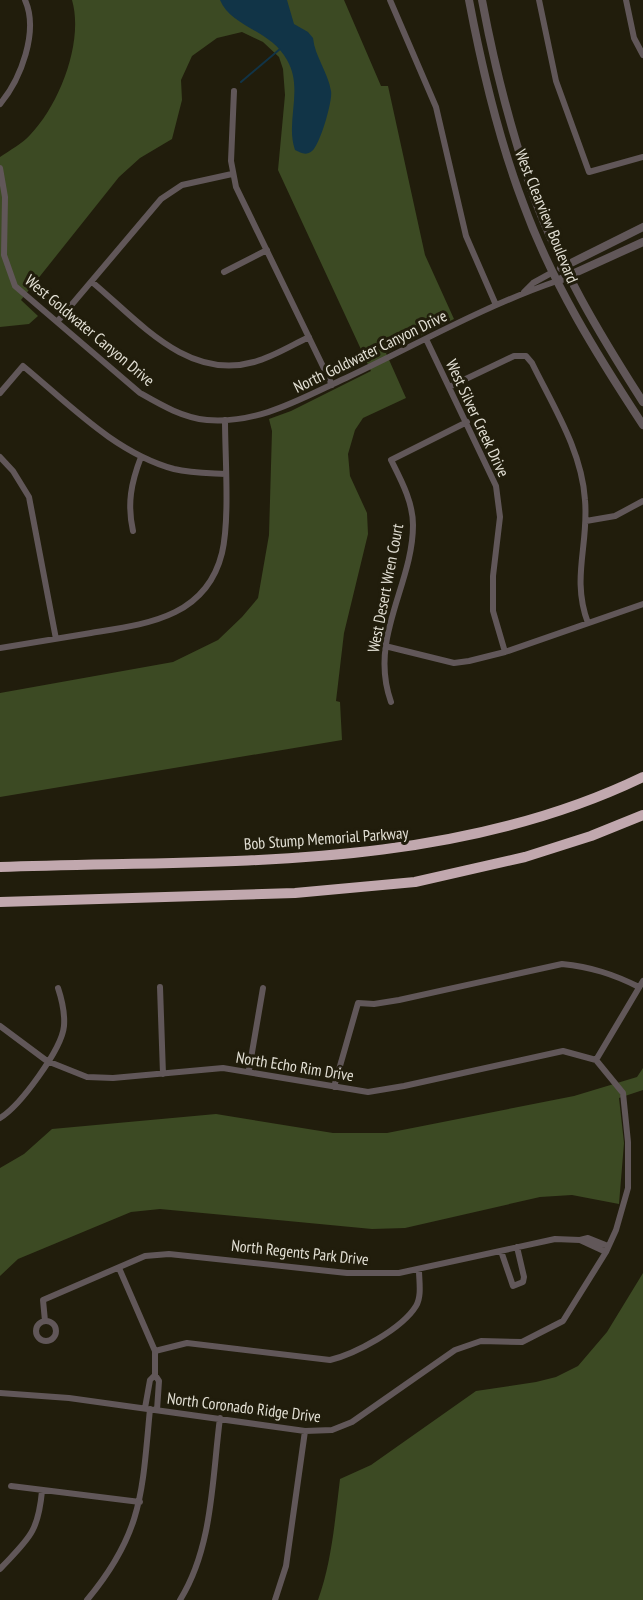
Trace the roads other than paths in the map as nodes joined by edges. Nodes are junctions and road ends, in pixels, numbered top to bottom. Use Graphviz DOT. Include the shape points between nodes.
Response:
graph roads {
  1 [pos="25,0"];
  2 [pos="390,0"];
  3 [pos="469,0"];
  4 [pos="482,0"];
  5 [pos="539,0"];
  6 [pos="626,0"];
  7 [pos="643,55"];
  8 [pos="234,91"];
  9 [pos="0,104"];
  10 [pos="643,157"];
  11 [pos="0,168"];
  12 [pos="232,174"];
  13 [pos="643,227"];
  14 [pos="643,242"];
  15 [pos="267,250"];
  16 [pos="564,266"];
  17 [pos="224,272"];
  18 [pos="553,273"];
  19 [pos="570,277"];
  20 [pos="557,281"];
  21 [pos="93,282"];
  22 [pos="524,293"];
  23 [pos="496,305"];
  24 [pos="57,322"];
  25 [pos="309,337"];
  26 [pos="426,339"];
  27 [pos="332,385"];
  28 [pos="449,387"];
  29 [pos="0,393"];
  30 [pos="643,402"];
  31 [pos="225,420"];
  32 [pos="466,422"];
  33 [pos="643,425"];
  34 [pos="0,457"];
  35 [pos="141,457"];
  36 [pos="225,474"];
  37 [pos="643,501"];
  38 [pos="586,520"];
  39 [pos="132,531"];
  40 [pos="643,604"];
  41 [pos="588,623"];
  42 [pos="56,639"];
  43 [pos="385,646"];
  44 [pos="0,648"];
  45 [pos="505,652"];
  46 [pos="391,702"];
  47 [pos="643,777"];
  48 [pos="643,815"];
  49 [pos="0,867"];
  50 [pos="0,902"];
  51 [pos="641,984"];
  52 [pos="160,987"];
  53 [pos="58,988"];
  54 [pos="263,988"];
  55 [pos="0,1026"];
  56 [pos="596,1060"];
  57 [pos="47,1062"];
  58 [pos="249,1071"];
  59 [pos="163,1074"];
  60 [pos="334,1087"];
  61 [pos="0,1118"];
  62 [pos="517,1247"];
  63 [pos="607,1249"];
  64 [pos="501,1251"];
  65 [pos="119,1268"];
  66 [pos="419,1270"];
  67 [pos="45,1321"];
  68 [pos="155,1352"];
  69 [pos="155,1375"];
  70 [pos="0,1393"];
  71 [pos="151,1409"];
  72 [pos="219,1418"];
  73 [pos="305,1431"];
  74 [pos="12,1486"];
  75 [pos="42,1491"];
  76 [pos="140,1503"];
  77 [pos="0,1569"];
  78 [pos="87,1600"];
  79 [pos="180,1600"];
  80 [pos="275,1600"];
  1 -- 9 [label="street" via="31,35 14,81"];
  2 -- 23 [label="street" via="436,107 466,236"];
  3 -- 18 [label="street, West Clearview Boulevard" via="497,125 523,204"];
  4 -- 16 [label="street, West Clearview Boulevard" via="517,145"];
  5 -- 10 [label="street" via="556,81 589,172"];
  6 -- 7 [label="street" via="634,38"];
  8 -- 12 [label="street"];
  11 -- 24 [label="street, West Goldwater Canyon Drive" via="7,269 15,286"];
  12 -- 15 [label="street"];
  12 -- 21 [label="street" via="182,185 161,199"];
  13 -- 16 [label="street, North Goldwater Canyon Drive"];
  14 -- 19 [label="street, North Goldwater Canyon Drive"];
  15 -- 17 [label="street"];
  15 -- 25 [label="street"];
  16 -- 18 [label="street, North Goldwater Canyon Drive"];
  16 -- 19 [label="street, West Clearview Boulevard"];
  18 -- 20 [label="street, West Clearview Boulevard"];
  18 -- 22 [label="street, North Goldwater Canyon Drive" via="533,283"];
  19 -- 20 [label="street, North Goldwater Canyon Drive"];
  19 -- 30 [label="street, West Clearview Boulevard"];
  20 -- 22 [label="street, North Goldwater Canyon Drive"];
  20 -- 33 [label="street, West Clearview Boulevard"];
  21 -- 24 [label="street"];
  21 -- 25 [label="street" via="193,361 236,366 256,362"];
  22 -- 23 [label="street, North Goldwater Canyon Drive"];
  23 -- 26 [label="street, North Goldwater Canyon Drive"];
  24 -- 31 [label="street, West Goldwater Canyon Drive" via="140,393 191,416"];
  25 -- 27 [label="street"];
  26 -- 27 [label="street, North Goldwater Canyon Drive"];
  26 -- 28 [label="street, West Silver Creek Drive"];
  27 -- 31 [label="street, North Goldwater Canyon Drive" via="281,409 252,418"];
  28 -- 32 [label="street, West Silver Creek Drive"];
  28 -- 38 [label="street" via="514,356 526,356 578,462"];
  29 -- 35 [label="street" via="22,366 114,441"];
  31 -- 36 [label="street"];
  32 -- 43 [label="street, West Desert Wren Court" via="391,460 404,487 413,526"];
  32 -- 45 [label="street, West Silver Creek Drive" via="489,468 499,503 492,594 496,627"];
  34 -- 42 [label="street" via="29,498"];
  35 -- 36 [label="street" via="174,469"];
  35 -- 39 [label="street" via="129,499"];
  36 -- 42 [label="street" via="222,554 213,577 196,597 171,616 154,622"];
  37 -- 38 [label="street" via="615,516"];
  38 -- 41 [label="street" via="579,591"];
  40 -- 41 [label="street"];
  41 -- 45 [label="street"];
  42 -- 44 [label="street"];
  43 -- 45 [label="street" via="454,663"];
  43 -- 46 [label="street, West Desert Wren Court" via="384,670"];
  47 -- 49 [label="highway, Bob Stump Memorial Parkway" via="531,820 408,848 300,858"];
  48 -- 50 [label="highway" via="525,857 465,873 387,886 295,893"];
  51 -- 56 [label="street"];
  51 -- 60 [label="street" via="588,966 562,964 399,1000 358,1003"];
  52 -- 59 [label="street"];
  53 -- 57 [label="street" via="64,1027"];
  54 -- 58 [label="street"];
  55 -- 57 [label="street, North Echo Rim Drive"];
  56 -- 60 [label="street, North Echo Rim Drive" via="563,1051 368,1092"];
  56 -- 63 [label="street, North Coronado Ridge Drive" via="623,1093 627,1114 628,1188"];
  57 -- 59 [label="street, North Echo Rim Drive" via="87,1077"];
  57 -- 61 [label="street" via="24,1095"];
  58 -- 59 [label="street, North Echo Rim Drive" via="223,1068"];
  58 -- 60 [label="street, North Echo Rim Drive"];
  62 -- 63 [label="street, North Regents Park Drive" via="555,1239 588,1238"];
  62 -- 64 [label="street, North Regents Park Drive"];
  62 -- 64 [label="street" via="524,1277 519,1286 510,1281"];
  63 -- 73 [label="street, North Coronado Ridge Drive" via="562,1321 522,1342 481,1341 455,1350 352,1422 332,1430"];
  64 -- 66 [label="street, North Regents Park Drive"];
  65 -- 66 [label="street, North Regents Park Drive" via="145,1256 169,1254 347,1273"];
  65 -- 67 [label="street, North Regents Park Drive" via="44,1300"];
  65 -- 68 [label="street"];
  66 -- 68 [label="street" via="417,1305 385,1333 349,1355 330,1360 187,1343"];
  68 -- 69 [label="street"];
  69 -- 71 [label="street" via="150,1380"];
  69 -- 71 [label="street" via="159,1381"];
  70 -- 71 [label="street, North Coronado Ridge Drive"];
  71 -- 72 [label="street, North Coronado Ridge Drive"];
  71 -- 76 [label="street"];
  72 -- 73 [label="street, North Coronado Ridge Drive"];
  72 -- 79 [label="street" via="203,1543 194,1574"];
  73 -- 80 [label="street" via="286,1566"];
  74 -- 75 [label="street"];
  75 -- 76 [label="street"];
  75 -- 77 [label="street" via="40,1518 32,1533"];
  76 -- 78 [label="street" via="119,1557"];
}
